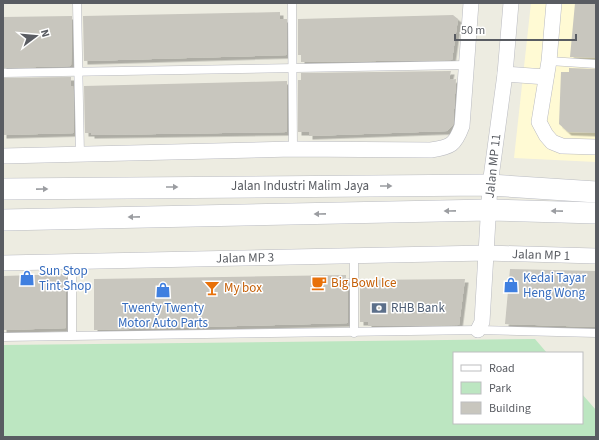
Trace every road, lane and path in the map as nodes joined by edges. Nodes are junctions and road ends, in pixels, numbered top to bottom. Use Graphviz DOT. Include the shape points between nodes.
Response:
graph roads {
  1 [pos="77,3"];
  2 [pos="292,3"];
  3 [pos="471,3"];
  4 [pos="511,3"];
  5 [pos="554,3"];
  6 [pos="549,61"];
  7 [pos="596,64"];
  8 [pos="466,65"];
  9 [pos="293,68"];
  10 [pos="78,72"];
  11 [pos="3,73"];
  12 [pos="504,74"];
  13 [pos="546,76"];
  14 [pos="596,147"];
  15 [pos="293,150"];
  16 [pos="80,155"];
  17 [pos="3,156"];
  18 [pos="490,185"];
  19 [pos="3,189"];
  20 [pos="596,192"];
  21 [pos="489,210"];
  22 [pos="596,213"];
  23 [pos="3,220"];
  24 [pos="487,253"];
  25 [pos="354,255"];
  26 [pos="596,256"];
  27 [pos="72,262"];
  28 [pos="3,263"];
  29 [pos="478,330"];
  30 [pos="354,333"];
  31 [pos="596,333"];
  32 [pos="72,335"];
  33 [pos="3,337"];
  1 -- 10 [label="lane"];
  2 -- 9 [label="lane"];
  3 -- 8 [label="street"];
  4 -- 12 [label="street, Jalan MP 11"];
  5 -- 6 [label="street"];
  6 -- 7 [label="lane"];
  6 -- 13 [label="street"];
  8 -- 9 [label="lane"];
  8 -- 15 [label="street" via="462,126 457,139 447,148"];
  9 -- 10 [label="lane"];
  9 -- 15 [label="lane"];
  10 -- 11 [label="lane"];
  10 -- 16 [label="lane"];
  12 -- 13 [label="street"];
  12 -- 18 [label="street, Jalan MP 11"];
  13 -- 14 [label="street" via="539,122 546,135 552,142 562,146"];
  15 -- 16 [label="street"];
  16 -- 17 [label="street"];
  19 -- 18 [label="main road, Jalan Industri Malim Jaya, one-way"];
  18 -- 20 [label="main road, Jalan Industri Malim Jaya"];
  18 -- 21 [label="street, Jalan MP 11"];
  22 -- 21 [label="main road, Jalan Industri Malim Jaya, one-way"];
  21 -- 23 [label="main road, Jalan Industri Malim Jaya, one-way"];
  21 -- 24 [label="street, Jalan MP 11"];
  24 -- 25 [label="street, Jalan MP 3"];
  24 -- 26 [label="street, Jalan MP 1"];
  24 -- 29 [label="street, Jalan MP 11" via="482,322"];
  25 -- 27 [label="street, Jalan MP 3"];
  25 -- 30 [label="lane"];
  27 -- 28 [label="street, Jalan MP 3"];
  27 -- 32 [label="lane"];
  29 -- 30 [label="lane"];
  29 -- 31 [label="lane"];
  30 -- 32 [label="lane"];
  32 -- 33 [label="lane"];
}
